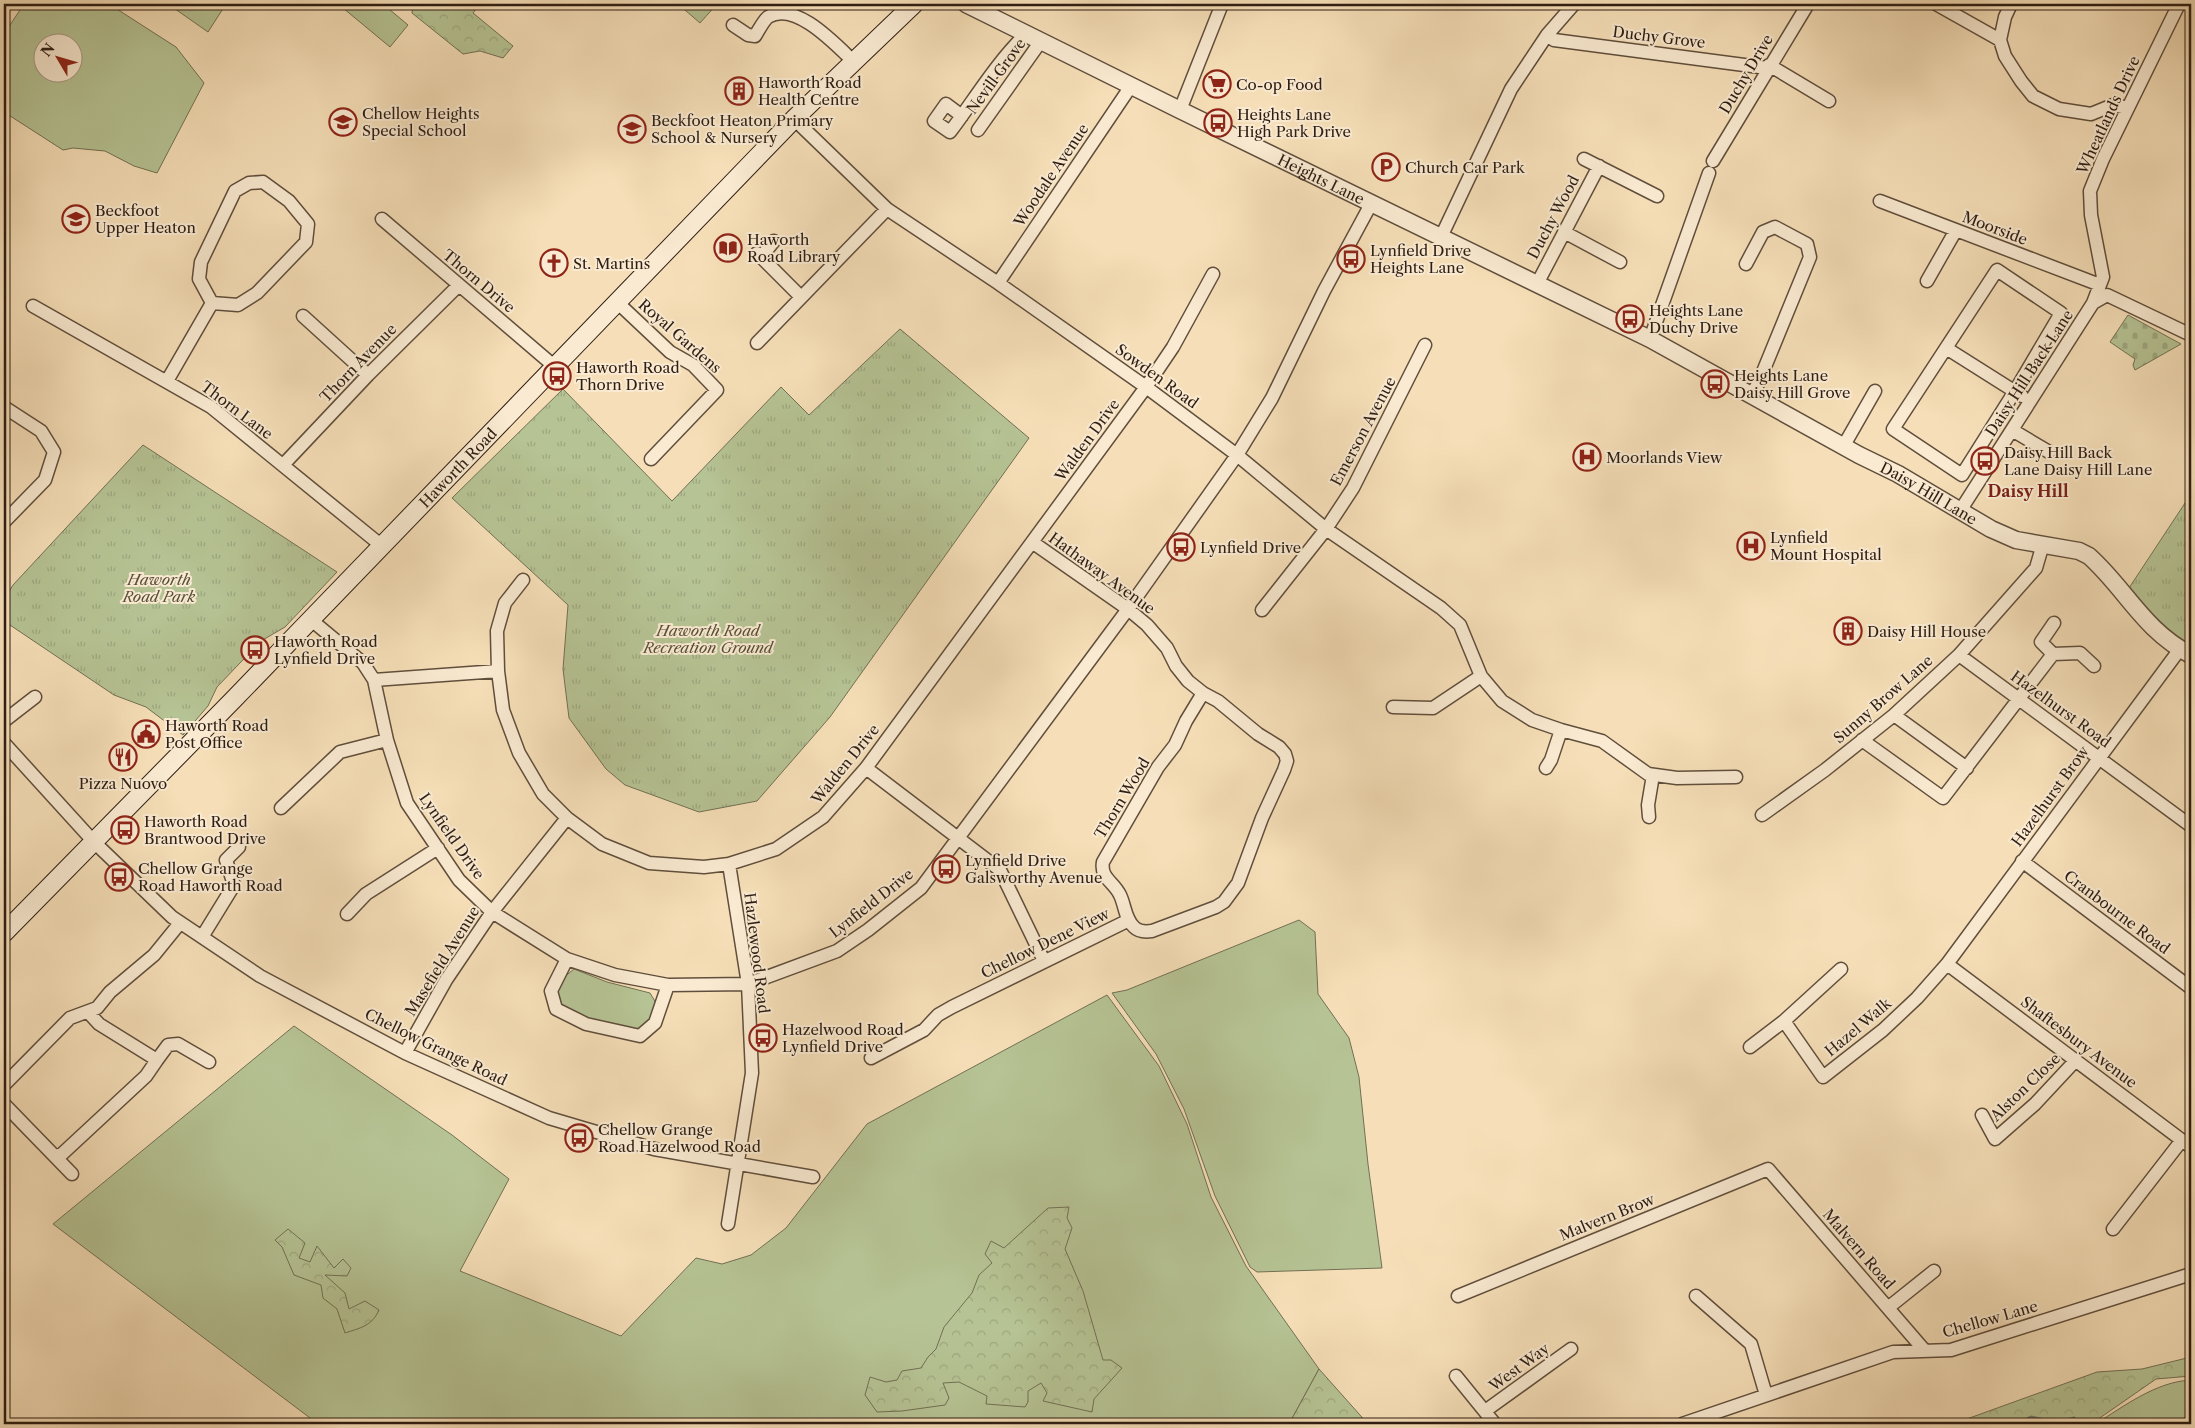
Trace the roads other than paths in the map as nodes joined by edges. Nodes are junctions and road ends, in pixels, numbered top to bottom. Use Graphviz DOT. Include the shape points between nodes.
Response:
graph roads {
  1 [pos="914,4"];
  2 [pos="966,4"];
  3 [pos="1222,4"];
  4 [pos="1574,4"];
  5 [pos="1808,4"];
  6 [pos="1936,4"];
  7 [pos="2011,4"];
  8 [pos="2179,4"];
  9 [pos="732,25"];
  10 [pos="1026,34"];
  11 [pos="1547,35"];
  12 [pos="2000,40"];
  13 [pos="1041,41"];
  14 [pos="854,62"];
  15 [pos="1768,67"];
  16 [pos="1131,86"];
  17 [pos="1829,101"];
  18 [pos="2128,108"];
  19 [pos="1180,110"];
  20 [pos="962,116"];
  21 [pos="794,119"];
  22 [pos="978,130"];
  23 [pos="1584,159"];
  24 [pos="1599,166"];
  25 [pos="1657,196"];
  26 [pos="1880,201"];
  27 [pos="1371,204"];
  28 [pos="887,208"];
  29 [pos="382,220"];
  30 [pos="1956,230"];
  31 [pos="1564,232"];
  32 [pos="1441,237"];
  33 [pos="774,241"];
  34 [pos="1620,262"];
  35 [pos="1746,264"];
  36 [pos="1213,274"];
  37 [pos="1927,281"];
  38 [pos="998,283"];
  39 [pos="1537,284"];
  40 [pos="459,285"];
  41 [pos="2100,285"];
  42 [pos="801,297"];
  43 [pos="212,303"];
  44 [pos="618,303"];
  45 [pos="2094,303"];
  46 [pos="33,306"];
  47 [pos="302,316"];
  48 [pos="2191,335"];
  49 [pos="1650,339"];
  50 [pos="757,343"];
  51 [pos="1425,345"];
  52 [pos="1946,348"];
  53 [pos="554,366"];
  54 [pos="368,375"];
  55 [pos="167,381"];
  56 [pos="1146,387"];
  57 [pos="1875,391"];
  58 [pos="2015,391"];
  59 [pos="1751,395"];
  60 [pos="2031,401"];
  61 [pos="4,407"];
  62 [pos="2012,430"];
  63 [pos="1843,447"];
  64 [pos="2049,452"];
  65 [pos="1237,455"];
  66 [pos="651,459"];
  67 [pos="283,465"];
  68 [pos="1960,511"];
  69 [pos="4,522"];
  70 [pos="1326,529"];
  71 [pos="1032,542"];
  72 [pos="2043,544"];
  73 [pos="382,546"];
  74 [pos="523,580"];
  75 [pos="1128,609"];
  76 [pos="1262,610"];
  77 [pos="310,619"];
  78 [pos="2054,624"];
  79 [pos="2186,652"];
  80 [pos="1959,654"];
  81 [pos="2053,654"];
  82 [pos="2094,666"];
  83 [pos="498,672"];
  84 [pos="1481,676"];
  85 [pos="374,680"];
  86 [pos="1203,693"];
  87 [pos="35,696"];
  88 [pos="2018,698"];
  89 [pos="1393,707"];
  90 [pos="1894,715"];
  91 [pos="4,721"];
  92 [pos="1561,730"];
  93 [pos="1258,734"];
  94 [pos="387,740"];
  95 [pos="1862,740"];
  96 [pos="4,743"];
  97 [pos="2099,757"];
  98 [pos="866,768"];
  99 [pos="1546,768"];
  100 [pos="1967,768"];
  101 [pos="1654,775"];
  102 [pos="1736,777"];
  103 [pos="281,808"];
  104 [pos="1762,815"];
  105 [pos="1649,817"];
  106 [pos="567,818"];
  107 [pos="2191,826"];
  108 [pos="959,838"];
  109 [pos="94,842"];
  110 [pos="239,847"];
  111 [pos="438,848"];
  112 [pos="2022,862"];
  113 [pos="729,864"];
  114 [pos="492,912"];
  115 [pos="347,914"];
  116 [pos="1129,920"];
  117 [pos="180,923"];
  118 [pos="4,933"];
  119 [pos="202,938"];
  120 [pos="567,959"];
  121 [pos="1044,961"];
  122 [pos="1947,964"];
  123 [pos="1841,969"];
  124 [pos="748,984"];
  125 [pos="668,985"];
  126 [pos="2191,988"];
  127 [pos="88,1012"];
  128 [pos="1784,1021"];
  129 [pos="1750,1047"];
  130 [pos="405,1052"];
  131 [pos="871,1058"];
  132 [pos="156,1060"];
  133 [pos="2076,1060"];
  134 [pos="209,1062"];
  135 [pos="4,1084"];
  136 [pos="4,1104"];
  137 [pos="1982,1115"];
  138 [pos="2187,1144"];
  139 [pos="55,1156"];
  140 [pos="737,1163"];
  141 [pos="1768,1169"];
  142 [pos="72,1174"];
  143 [pos="813,1177"];
  144 [pos="728,1224"];
  145 [pos="2113,1229"];
  146 [pos="1934,1271"];
  147 [pos="2191,1274"];
  148 [pos="1458,1296"];
  149 [pos="1696,1296"];
  150 [pos="1889,1307"];
  151 [pos="1571,1349"];
  152 [pos="1925,1351"];
  153 [pos="1456,1376"];
  154 [pos="1766,1395"];
  155 [pos="1485,1412"];
  156 [pos="1495,1424"];
  157 [pos="1682,1424"];
  1 -- 14 [label="main road, Haworth Road"];
  2 -- 10 [label="street, Heights Lane"];
  3 -- 19 [label="street"];
  4 -- 11 [label="street"];
  5 -- 15 [label="street, Duchy Drive"];
  6 -- 12 [label="street"];
  7 -- 12 [label="street" via="2004,16"];
  8 -- 18 [label="street, Wheatlands Drive"];
  9 -- 14 [label="street" via="759,41 767,17 779,11 792,12 807,18"];
  10 -- 13 [label="street, Heights Lane"];
  10 -- 20 [label="street" via="1007,52"];
  11 -- 15 [label="street, Duchy Grove" via="1554,40"];
  11 -- 32 [label="street" via="1511,89"];
  12 -- 18 [label="street" via="2005,56 2033,96 2058,109 2091,114 2113,105"];
  13 -- 16 [label="street, Heights Lane"];
  13 -- 22 [label="street, Nevill Grove"];
  14 -- 21 [label="main road, Haworth Road"];
  15 -- 17 [label="street"];
  15 -- 49 [label="street, Duchy Drive" via="1711,167"];
  16 -- 19 [label="street, Heights Lane"];
  16 -- 38 [label="street, Woodale Avenue"];
  18 -- 41 [label="street, Wheatlands Drive" via="2090,191 2102,277"];
  19 -- 27 [label="street, Heights Lane"];
  21 -- 28 [label="street, Sowden Road"];
  21 -- 44 [label="main road, Haworth Road"];
  23 -- 24 [label="street"];
  24 -- 25 [label="street"];
  24 -- 31 [label="street, Duchy Wood"];
  26 -- 30 [label="street, Moorside"];
  27 -- 32 [label="street, Heights Lane"];
  27 -- 65 [label="street, Lynfield Drive" via="1272,398"];
  28 -- 38 [label="street, Sowden Road"];
  28 -- 42 [label="street"];
  29 -- 40 [label="street, Thorn Drive"];
  30 -- 37 [label="street"];
  30 -- 41 [label="street, Moorside"];
  31 -- 34 [label="street"];
  31 -- 39 [label="street, Duchy Wood"];
  32 -- 39 [label="street, Heights Lane"];
  33 -- 42 [label="street" via="759,255"];
  35 -- 59 [label="street" via="1763,232 1775,227 1807,244 1810,257"];
  36 -- 56 [label="street, Walden Drive" via="1173,347"];
  38 -- 56 [label="street, Sowden Road"];
  39 -- 49 [label="street, Heights Lane"];
  40 -- 53 [label="street, Thorn Drive"];
  40 -- 54 [label="street, Thorn Avenue"];
  41 -- 45 [label="street, Wheatlands Drive"];
  42 -- 50 [label="street"];
  43 -- 43 [label="street" via="199,279 201,262 235,191 249,183 263,182 289,201 308,224 306,242 257,293 238,305"];
  43 -- 55 [label="street"];
  44 -- 53 [label="main road, Haworth Road"];
  44 -- 66 [label="street, Royal Gardens" via="670,352 693,365 717,390"];
  45 -- 48 [label="street" via="2107,296"];
  45 -- 60 [label="street, Daisy Hill Back Lane"];
  46 -- 55 [label="street, Thorn Lane"];
  47 -- 54 [label="street"];
  49 -- 59 [label="street, Daisy Hill Lane"];
  51 -- 70 [label="street, Emerson Avenue" via="1353,488"];
  52 -- 58 [label="street"];
  52 -- 58 [label="street" via="1996,270 2061,313"];
  52 -- 58 [label="street" via="1893,429 1962,475"];
  53 -- 73 [label="main road, Haworth Road"];
  54 -- 67 [label="street, Thorn Avenue"];
  55 -- 67 [label="street, Thorn Lane" via="211,407"];
  56 -- 65 [label="street, Sowden Road"];
  56 -- 71 [label="street, Walden Drive"];
  57 -- 63 [label="street"];
  58 -- 60 [label="street"];
  59 -- 63 [label="street, Daisy Hill Lane"];
  60 -- 62 [label="street, Daisy Hill Back Lane"];
  61 -- 69 [label="street" via="40,431 54,452 45,480"];
  62 -- 64 [label="street"];
  62 -- 68 [label="street, Daisy Hill Back Lane"];
  63 -- 68 [label="street, Daisy Hill Lane" via="1898,474"];
  65 -- 70 [label="street, Sowden Road"];
  65 -- 75 [label="street, Lynfield Drive"];
  67 -- 73 [label="street, Thorn Lane"];
  68 -- 72 [label="street, Daisy Hill Lane" via="2016,540"];
  70 -- 76 [label="street, Emerson Avenue"];
  70 -- 84 [label="street, Sowden Road" via="1441,608 1460,625"];
  71 -- 75 [label="street, Hathaway Avenue"];
  71 -- 98 [label="street, Walden Drive"];
  72 -- 79 [label="street, Daisy Hill Lane" via="2089,556 2147,623"];
  72 -- 80 [label="street, Sunny Brow Lane" via="2036,568"];
  73 -- 77 [label="main road, Haworth Road"];
  74 -- 83 [label="street, Walden Drive" via="505,603 497,630"];
  75 -- 86 [label="street, Hathaway Avenue" via="1147,625 1167,648 1188,681"];
  75 -- 108 [label="street, Lynfield Drive"];
  77 -- 85 [label="street, Lynfield Drive" via="363,663"];
  77 -- 109 [label="main road, Haworth Road"];
  78 -- 81 [label="street" via="2041,642"];
  79 -- 97 [label="street, Hazelhurst Brow"];
  80 -- 88 [label="street, Hazelhurst Road"];
  80 -- 90 [label="street, Sunny Brow Lane"];
  81 -- 82 [label="street" via="2080,653"];
  81 -- 88 [label="street"];
  83 -- 85 [label="street"];
  83 -- 106 [label="street, Walden Drive" via="503,710 519,753 543,794"];
  84 -- 89 [label="street" via="1433,708"];
  84 -- 92 [label="street, Sowden Road" via="1502,701 1532,720"];
  85 -- 94 [label="street, Lynfield Drive"];
  86 -- 93 [label="street, Hathaway Avenue" via="1218,701"];
  86 -- 116 [label="street, Thorn Wood" via="1103,862 1104,874 1120,894"];
  87 -- 91 [label="street"];
  88 -- 97 [label="street, Hazelhurst Road"];
  88 -- 100 [label="street"];
  90 -- 95 [label="street, Sunny Brow Lane"];
  90 -- 100 [label="street"];
  92 -- 99 [label="street"];
  92 -- 101 [label="street, Sowden Road" via="1602,741"];
  93 -- 116 [label="street, Chellow Dene View" via="1280,747 1287,761 1231,894 1216,907 1152,930 1137,930"];
  94 -- 103 [label="street" via="340,752"];
  94 -- 111 [label="street, Lynfield Drive" via="407,803"];
  95 -- 100 [label="street" via="1943,798"];
  95 -- 104 [label="street, Sunny Brow Lane"];
  96 -- 109 [label="street, Chellow Grange Road"];
  97 -- 107 [label="street, Hazelhurst Road"];
  97 -- 112 [label="street, Hazelhurst Brow"];
  98 -- 108 [label="street"];
  98 -- 113 [label="street, Walden Drive" via="823,817 776,849"];
  101 -- 102 [label="street"];
  101 -- 105 [label="street"];
  106 -- 113 [label="street, Walden Drive" via="602,844 649,863 704,867"];
  106 -- 114 [label="street, Masefield Avenue"];
  108 -- 121 [label="street" via="1000,870"];
  108 -- 124 [label="street, Lynfield Drive" via="921,888 868,930 837,951"];
  109 -- 117 [label="street, Chellow Grange Road"];
  109 -- 118 [label="main road, Haworth Road"];
  110 -- 119 [label="street" via="226,860 234,885"];
  111 -- 114 [label="street, Lynfield Drive" via="459,880"];
  111 -- 115 [label="street" via="366,894"];
  112 -- 122 [label="street, Hazelhurst Brow"];
  112 -- 126 [label="street, Cranbourne Road"];
  113 -- 124 [label="street, Hazlewood Road"];
  114 -- 120 [label="street, Lynfield Drive"];
  114 -- 130 [label="street, Masefield Avenue" via="446,980"];
  116 -- 121 [label="street, Chellow Dene View"];
  117 -- 119 [label="street, Chellow Grange Road"];
  117 -- 127 [label="street" via="145,964"];
  119 -- 130 [label="street, Chellow Grange Road" via="260,976"];
  120 -- 125 [label="street, Lynfield Drive" via="615,975"];
  120 -- 125 [label="street" via="551,991 556,1009 586,1024 640,1036 655,1023"];
  121 -- 131 [label="street, Chellow Dene View" via="938,1014 924,1030"];
  122 -- 128 [label="street, Hazel Walk" via="1883,1030 1823,1077"];
  122 -- 133 [label="street, Shaftesbury Avenue"];
  123 -- 128 [label="street"];
  124 -- 125 [label="street, Lynfield Drive"];
  124 -- 140 [label="street, Hazlewood Road" via="752,1073"];
  127 -- 132 [label="street" via="99,1024"];
  127 -- 135 [label="street" via="70,1018"];
  128 -- 129 [label="street"];
  130 -- 140 [label="street, Chellow Grange Road" via="549,1118 654,1149"];
  132 -- 134 [label="street" via="168,1045 178,1044"];
  132 -- 139 [label="street" via="146,1076 62,1154"];
  133 -- 137 [label="street, Alston Close" via="2035,1104 1995,1139"];
  133 -- 138 [label="street, Shaftesbury Avenue"];
  136 -- 139 [label="street"];
  138 -- 145 [label="street"];
  139 -- 142 [label="street"];
  140 -- 143 [label="street, Chellow Grange Road"];
  140 -- 144 [label="street, Hazlewood Road"];
  141 -- 148 [label="street, Malvern Brow"];
  141 -- 150 [label="street, Malvern Road"];
  146 -- 150 [label="street"];
  147 -- 152 [label="street, Chellow Lane" via="1951,1350"];
  149 -- 154 [label="street" via="1751,1344"];
  150 -- 152 [label="street, Malvern Road"];
  151 -- 155 [label="street, West Way"];
  152 -- 154 [label="street, Chellow Lane" via="1893,1352"];
  153 -- 155 [label="street"];
  154 -- 157 [label="street, Chellow Lane"];
  155 -- 156 [label="street"];
}
